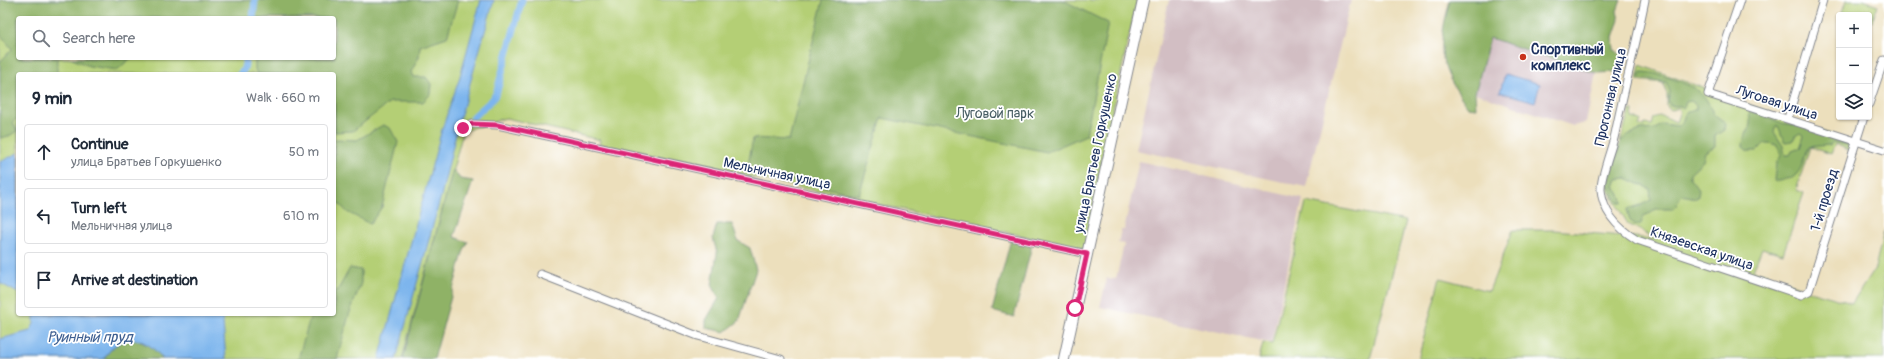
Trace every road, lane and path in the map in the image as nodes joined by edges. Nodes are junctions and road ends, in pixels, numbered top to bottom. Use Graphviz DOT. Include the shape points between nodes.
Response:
graph roads {
  1 [pos="1143,0"];
  2 [pos="1645,0"];
  3 [pos="1740,0"];
  4 [pos="1822,0"];
  5 [pos="1884,60"];
  6 [pos="1872,95"];
  7 [pos="1788,118"];
  8 [pos="1863,120"];
  9 [pos="463,128"];
  10 [pos="1856,141"];
  11 [pos="1884,150"];
  12 [pos="1603,200"];
  13 [pos="1087,254"];
  14 [pos="540,274"];
  15 [pos="1809,291"];
  16 [pos="781,359"];
  17 [pos="1064,359"];
  1 -- 13 [label="street, улица Братьев Горкушенко"];
  2 -- 12 [label="street, Прогонная улица" via="1601,188"];
  3 -- 7 [label="street, Луговая улица" via="1708,94"];
  4 -- 7 [label="street"];
  5 -- 6 [label="street"];
  7 -- 10 [label="street, Луговая улица"];
  8 -- 10 [label="street, 1-й проезд"];
  9 -- 13 [label="street, Мельничная улица" via="472,124 497,125"];
  10 -- 11 [label="street, Луговая улица"];
  10 -- 15 [label="street, 1-й проезд"];
  12 -- 15 [label="street, Князевская улица" via="1622,230 1637,240 1801,294"];
  13 -- 17 [label="street, улица Братьев Горкушенко"];
  14 -- 16 [label="street" via="698,336"];
}
